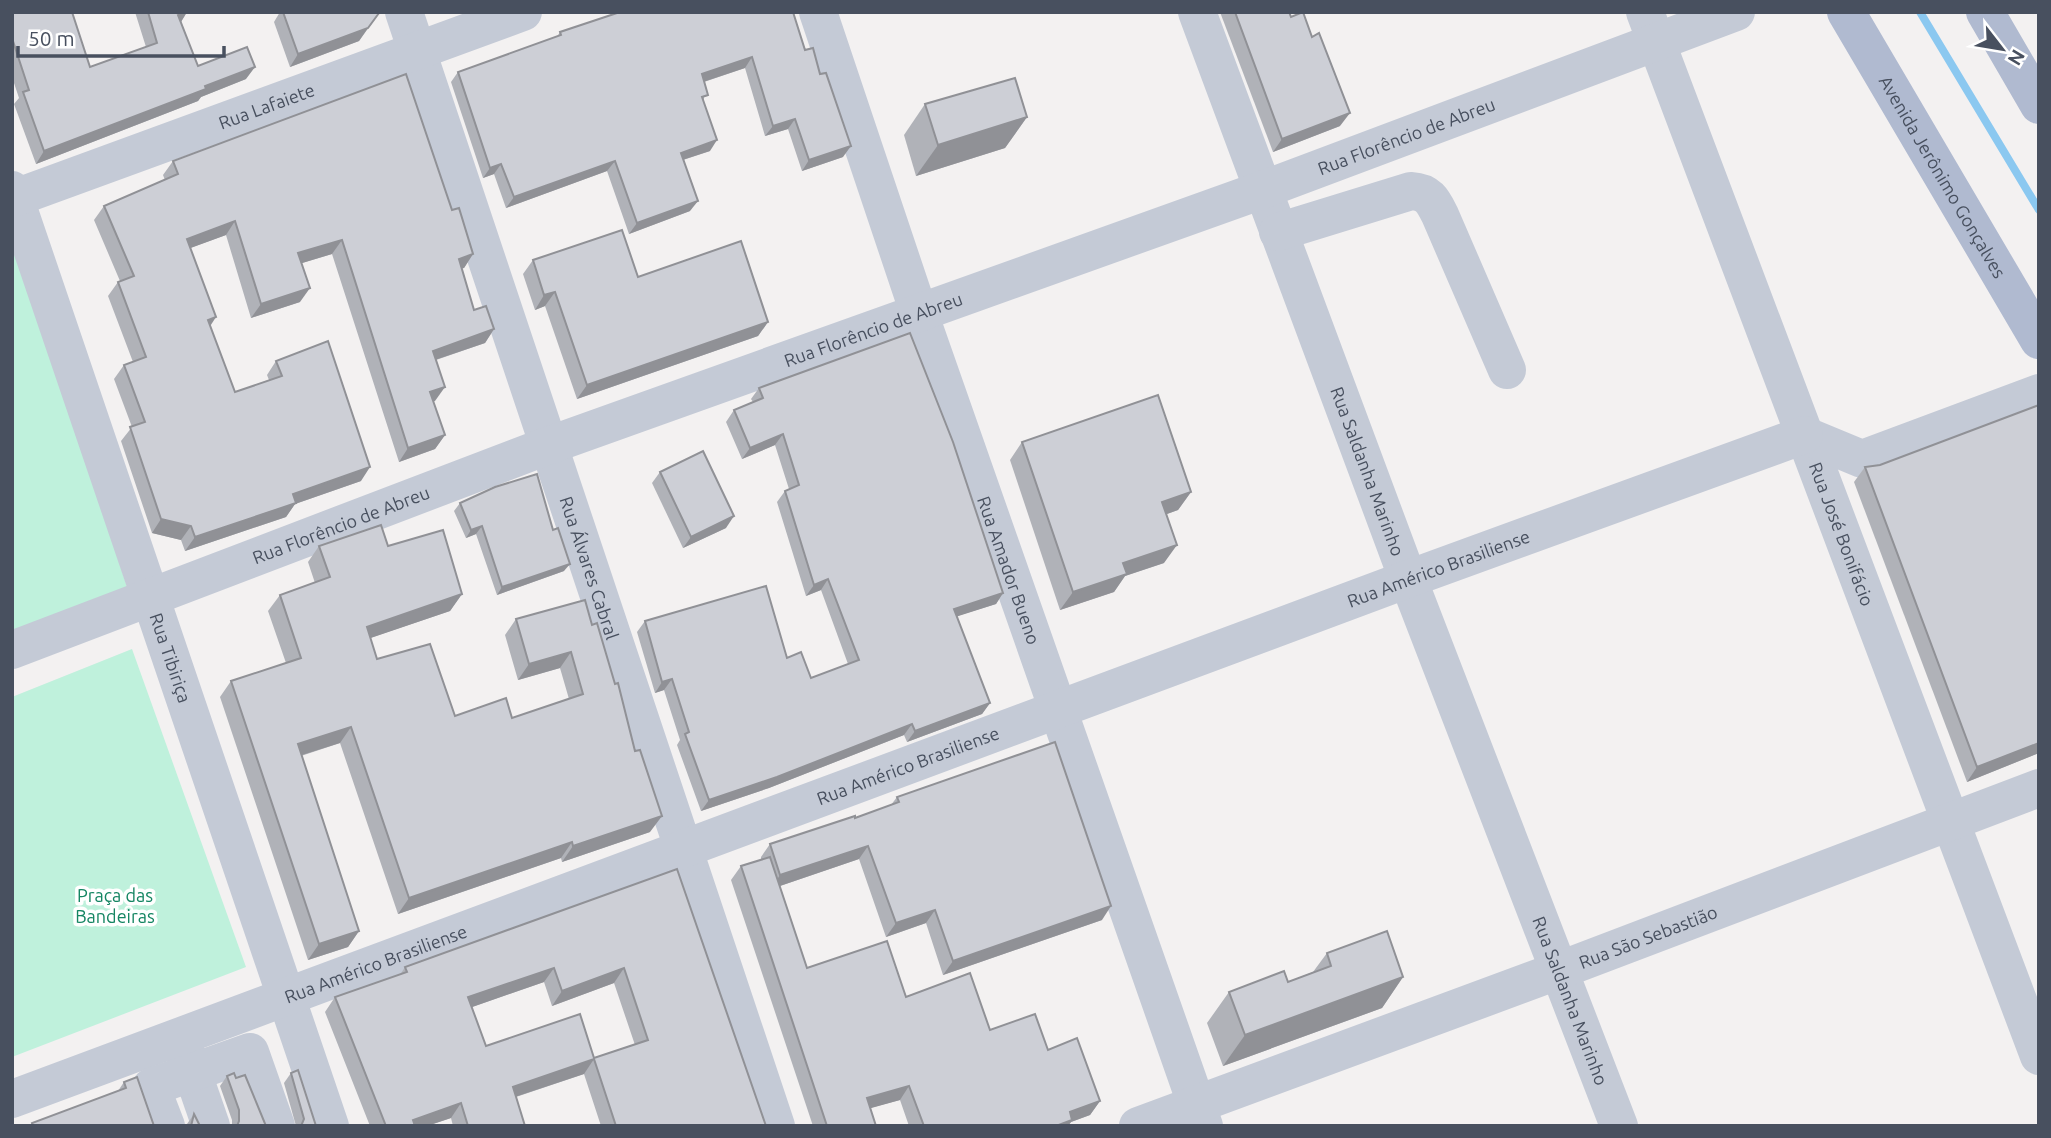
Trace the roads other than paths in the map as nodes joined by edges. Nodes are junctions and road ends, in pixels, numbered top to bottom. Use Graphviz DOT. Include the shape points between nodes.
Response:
graph roads {
  1 [pos="404,12"];
  2 [pos="523,12"];
  3 [pos="818,12"];
  4 [pos="1197,12"];
  5 [pos="1846,12"];
  6 [pos="1985,12"];
  7 [pos="1725,14"];
  8 [pos="1650,26"];
  9 [pos="416,49"];
  10 [pos="2039,105"];
  11 [pos="1262,190"];
  12 [pos="13,196"];
  13 [pos="1278,232"];
  14 [pos="919,313"];
  15 [pos="2039,340"];
  16 [pos="1507,370"];
  17 [pos="2039,393"];
  18 [pos="1804,435"];
  19 [pos="547,446"];
  20 [pos="1408,579"];
  21 [pos="149,597"];
  22 [pos="12,650"];
  23 [pos="1060,709"];
  24 [pos="2039,788"];
  25 [pos="1947,820"];
  26 [pos="682,850"];
  27 [pos="1560,970"];
  28 [pos="286,996"];
  29 [pos="180,1036"];
  30 [pos="2039,1056"];
  31 [pos="192,1072"];
  32 [pos="12,1099"];
  33 [pos="1200,1115"];
  34 [pos="306,1122"];
  35 [pos="166,1126"];
  36 [pos="211,1126"];
  37 [pos="776,1126"];
  38 [pos="1138,1126"];
  39 [pos="1619,1126"];
  1 -- 9 [label="street, Rua Álvares Cabral"];
  2 -- 9 [label="street, Rua Lafaiete"];
  3 -- 14 [label="street, Rua Amador Bueno"];
  4 -- 11 [label="street, Rua Saldanha Marinho"];
  5 -- 15 [label="main road, Avenida Jerônimo Gonçalves"];
  6 -- 10 [label="main road"];
  7 -- 8 [label="street, Rua Florêncio de Abreu"];
  8 -- 11 [label="street, Rua Florêncio de Abreu"];
  8 -- 18 [label="street, Rua José Bonifácio"];
  9 -- 12 [label="street, Rua Lafaiete"];
  9 -- 19 [label="street, Rua Álvares Cabral"];
  11 -- 13 [label="street, Rua Saldanha Marinho"];
  11 -- 14 [label="street, Rua Florêncio de Abreu"];
  12 -- 21 [label="street, Rua Tibiriça"];
  13 -- 16 [label="street" via="1422,191 1440,215"];
  13 -- 20 [label="street, Rua Saldanha Marinho"];
  14 -- 19 [label="street, Rua Florêncio de Abreu"];
  14 -- 23 [label="street, Rua Amador Bueno"];
  17 -- 18 [label="street" via="1862,459"];
  18 -- 20 [label="street, Rua Américo Brasiliense"];
  18 -- 25 [label="street, Rua José Bonifácio"];
  19 -- 21 [label="street, Rua Florêncio de Abreu"];
  19 -- 26 [label="street, Rua Álvares Cabral"];
  20 -- 23 [label="street, Rua Américo Brasiliense"];
  20 -- 27 [label="street, Rua Saldanha Marinho"];
  21 -- 22 [label="street, Rua Florêncio de Abreu"];
  21 -- 28 [label="street, Rua Tibiriça"];
  23 -- 26 [label="street, Rua Américo Brasiliense"];
  23 -- 33 [label="street, Rua Amador Bueno"];
  24 -- 25 [label="street, Rua São Sebastião"];
  25 -- 27 [label="street, Rua São Sebastião"];
  25 -- 30 [label="street, Rua José Bonifácio"];
  26 -- 28 [label="street, Rua Américo Brasiliense"];
  26 -- 37 [label="street, Rua Álvares Cabral"];
  27 -- 33 [label="street, Rua São Sebastião"];
  27 -- 39 [label="street, Rua Saldanha Marinho"];
  28 -- 29 [label="street, Rua Américo Brasiliense"];
  28 -- 34 [label="street, Rua Tibiriça"];
  29 -- 31 [label="street"];
  29 -- 32 [label="street, Rua Américo Brasiliense"];
  31 -- 34 [label="street" via="250,1052"];
  31 -- 35 [label="street" via="152,1087"];
  31 -- 36 [label="street"];
  33 -- 38 [label="street, Rua São Sebastião"];
}
